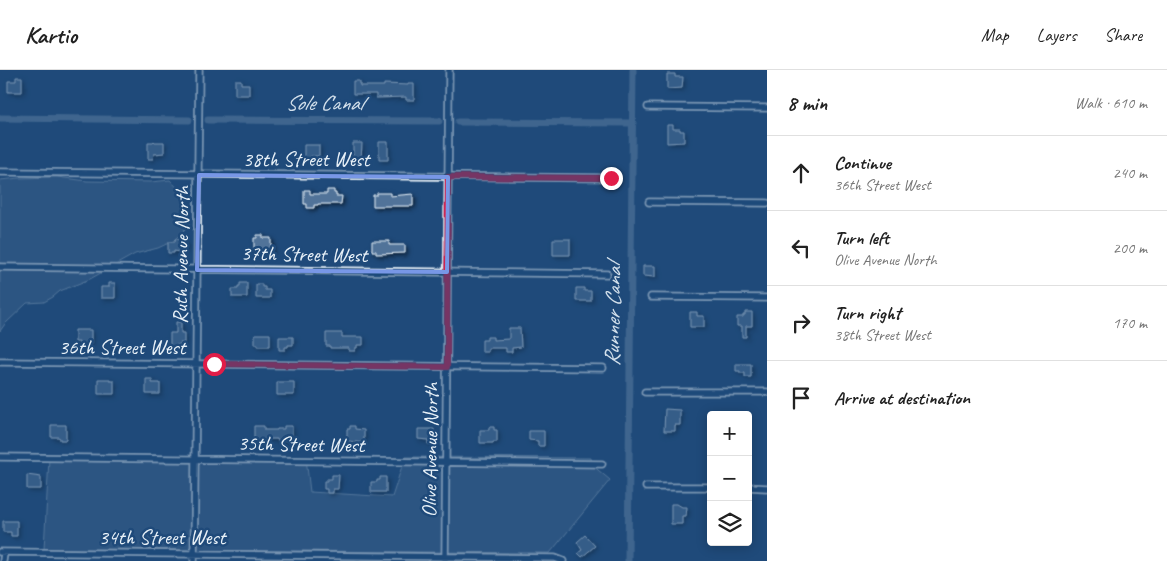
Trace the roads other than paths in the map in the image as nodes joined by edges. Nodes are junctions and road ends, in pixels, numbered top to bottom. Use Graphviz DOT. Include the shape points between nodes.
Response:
graph roads {
  1 [pos="199,70"];
  2 [pos="450,70"];
  3 [pos="648,107"];
  4 [pos="767,108"];
  5 [pos="0,172"];
  6 [pos="199,175"];
  7 [pos="448,177"];
  8 [pos="611,178"];
  9 [pos="649,202"];
  10 [pos="767,203"];
  11 [pos="0,267"];
  12 [pos="197,270"];
  13 [pos="447,272"];
  14 [pos="607,274"];
  15 [pos="651,297"];
  16 [pos="767,298"];
  17 [pos="0,362"];
  18 [pos="196,364"];
  19 [pos="447,367"];
  20 [pos="603,368"];
  21 [pos="645,392"];
  22 [pos="767,392"];
  23 [pos="0,457"];
  24 [pos="195,459"];
  25 [pos="446,462"];
  26 [pos="602,464"];
  27 [pos="646,486"];
  28 [pos="707,487"];
  29 [pos="752,488"];
  30 [pos="767,488"];
  31 [pos="2,552"];
  32 [pos="194,554"];
  33 [pos="445,559"];
  34 [pos="3,561"];
  35 [pos="194,561"];
  36 [pos="563,561"];
  1 -- 6 [label="street, Ruth Avenue North"];
  2 -- 7 [label="street, Olive Avenue North"];
  3 -- 4 [label="street"];
  5 -- 6 [label="street, 38th Street West"];
  6 -- 7 [label="street, 38th Street West"];
  6 -- 12 [label="street, Ruth Avenue North"];
  7 -- 8 [label="street, 38th Street West"];
  7 -- 13 [label="street, Olive Avenue North"];
  9 -- 10 [label="street"];
  11 -- 12 [label="street, 37th Street West"];
  12 -- 13 [label="street, 37th Street West"];
  12 -- 18 [label="street, Ruth Avenue North"];
  13 -- 14 [label="street, 37th Street West"];
  13 -- 19 [label="street, Olive Avenue North"];
  15 -- 16 [label="street"];
  17 -- 18 [label="street, 36th Street West"];
  18 -- 19 [label="street, 36th Street West"];
  18 -- 24 [label="street, Ruth Avenue North"];
  19 -- 20 [label="street, 36th Street West"];
  19 -- 25 [label="street, Olive Avenue North"];
  21 -- 22 [label="street"];
  23 -- 24 [label="street, 35th Street West"];
  24 -- 25 [label="street, 35th Street West"];
  24 -- 32 [label="street, Ruth Avenue North"];
  25 -- 26 [label="street, 35th Street West"];
  25 -- 33 [label="street, Olive Avenue North"];
  27 -- 28 [label="street"];
  29 -- 30 [label="street"];
  31 -- 32 [label="street, 34th Street West"];
  31 -- 34 [label="street"];
  32 -- 33 [label="street, 34th Street West"];
  32 -- 35 [label="street, Ruth Avenue North"];
  33 -- 36 [label="street, 34th Street West" via="555,558"];
}
